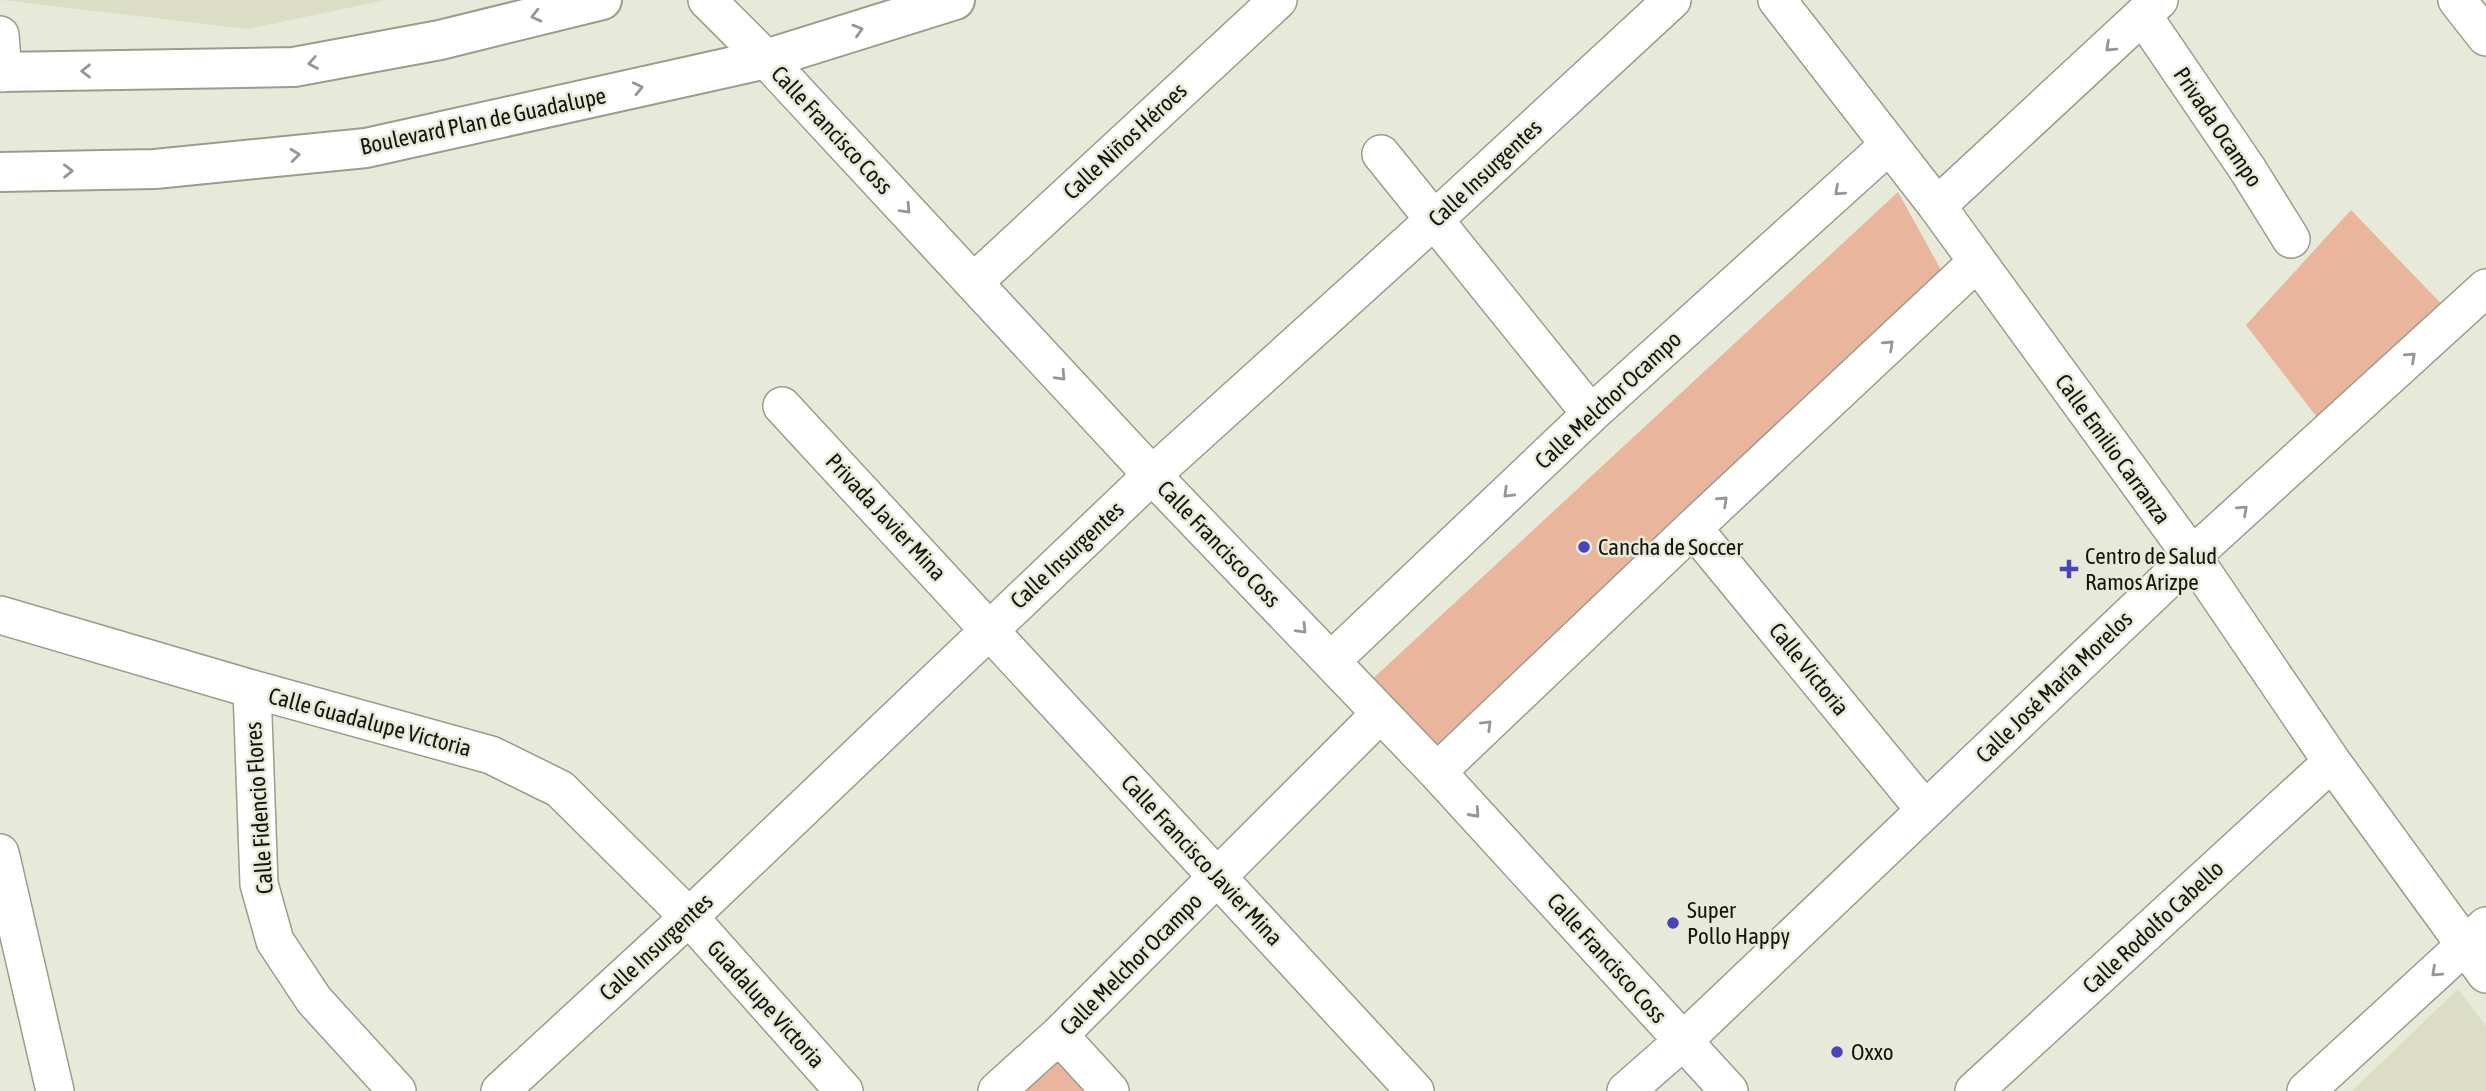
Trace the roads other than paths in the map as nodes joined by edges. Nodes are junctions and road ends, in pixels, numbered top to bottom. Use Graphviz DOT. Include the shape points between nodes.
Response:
graph roads {
  1 [pos="602,0"];
  2 [pos="707,0"];
  3 [pos="955,0"];
  4 [pos="1278,0"];
  5 [pos="1672,0"];
  6 [pos="1777,0"];
  7 [pos="2457,0"];
  8 [pos="2151,8"];
  9 [pos="0,34"];
  10 [pos="2486,37"];
  11 [pos="766,59"];
  12 [pos="1,72"];
  13 [pos="1889,145"];
  14 [pos="1381,154"];
  15 [pos="0,172"];
  16 [pos="1937,206"];
  17 [pos="1435,219"];
  18 [pos="2291,239"];
  19 [pos="1977,262"];
  20 [pos="974,282"];
  21 [pos="2486,288"];
  22 [pos="782,406"];
  23 [pos="1591,414"];
  24 [pos="1152,475"];
  25 [pos="1693,528"];
  26 [pos="2192,556"];
  27 [pos="0,615"];
  28 [pos="989,629"];
  29 [pos="1332,660"];
  30 [pos="252,689"];
  31 [pos="1380,714"];
  32 [pos="2332,762"];
  33 [pos="1437,772"];
  34 [pos="1925,810"];
  35 [pos="0,853"];
  36 [pos="1218,878"];
  37 [pos="689,917"];
  38 [pos="2479,949"];
  39 [pos="1059,1035"];
  40 [pos="1683,1041"];
  41 [pos="55,1091"];
  42 [pos="397,1091"];
  43 [pos="500,1091"];
  44 [pos="844,1091"];
  45 [pos="997,1091"];
  46 [pos="1110,1091"];
  47 [pos="1415,1091"];
  48 [pos="1626,1091"];
  49 [pos="1729,1091"];
  50 [pos="1974,1091"];
  51 [pos="2306,1091"];
  1 -- 12 [label="main road, one-way" via="440,40 295,66"];
  2 -- 11 [label="street, Calle Francisco Coss"];
  11 -- 3 [label="main road, Boulevard Plan de Guadalupe, one-way"];
  4 -- 20 [label="street, Calle Niños Héroes"];
  5 -- 17 [label="street, Calle Insurgentes"];
  6 -- 13 [label="street, Calle Emilio Carranza"];
  7 -- 10 [label="street"];
  8 -- 16 [label="street, one-way"];
  8 -- 18 [label="street, Privada Ocampo"];
  9 -- 12 [label="street"];
  15 -- 11 [label="main road, Boulevard Plan de Guadalupe, one-way" via="155,169 366,148"];
  11 -- 20 [label="street, Calle Francisco Coss, one-way"];
  13 -- 16 [label="street, Calle Emilio Carranza"];
  13 -- 23 [label="street, Calle Melchor Ocampo, one-way"];
  14 -- 17 [label="street"];
  16 -- 19 [label="street, Calle Emilio Carranza"];
  17 -- 23 [label="street"];
  17 -- 24 [label="street, Calle Insurgentes"];
  25 -- 19 [label="street, one-way"];
  19 -- 26 [label="street, Calle Emilio Carranza"];
  20 -- 24 [label="street, Calle Francisco Coss, one-way"];
  26 -- 21 [label="street, Calle José María Morelos, one-way"];
  22 -- 28 [label="street, Privada Javier Mina"];
  23 -- 29 [label="street, Calle Melchor Ocampo, one-way"];
  24 -- 28 [label="street, Calle Insurgentes"];
  24 -- 29 [label="street, Calle Francisco Coss, one-way"];
  33 -- 25 [label="street, one-way"];
  25 -- 34 [label="street, Calle Victoria"];
  26 -- 32 [label="street, Calle Emilio Carranza"];
  26 -- 34 [label="street, Calle José María Morelos"];
  27 -- 30 [label="street, Calle Guadalupe Victoria"];
  28 -- 36 [label="street, Calle Francisco Javier Mina"];
  28 -- 37 [label="street, Calle Insurgentes"];
  29 -- 31 [label="street, Calle Francisco Coss"];
  30 -- 37 [label="street, Calle Guadalupe Victoria" via="491,755 560,789"];
  30 -- 42 [label="street, Calle Fidencio Flores" via="259,884 275,941 314,1000"];
  31 -- 33 [label="street, Calle Francisco Coss"];
  31 -- 36 [label="street, Calle Melchor Ocampo"];
  32 -- 38 [label="street, Calle Emilio Carranza"];
  32 -- 50 [label="street, Calle Rodolfo Cabello"];
  33 -- 40 [label="street, Calle Francisco Coss, one-way"];
  34 -- 40 [label="street, Calle José María Morelos"];
  35 -- 41 [label="street"];
  36 -- 39 [label="street, Calle Melchor Ocampo"];
  36 -- 47 [label="street, Calle Francisco Javier Mina"];
  37 -- 43 [label="street, Calle Insurgentes"];
  37 -- 44 [label="street, Guadalupe Victoria"];
  38 -- 51 [label="street, one-way"];
  39 -- 45 [label="street, Calle Melchor Ocampo"];
  39 -- 46 [label="street"];
  40 -- 48 [label="street, Calle José María Morelos"];
  40 -- 49 [label="street, Calle Francisco Coss"];
}
